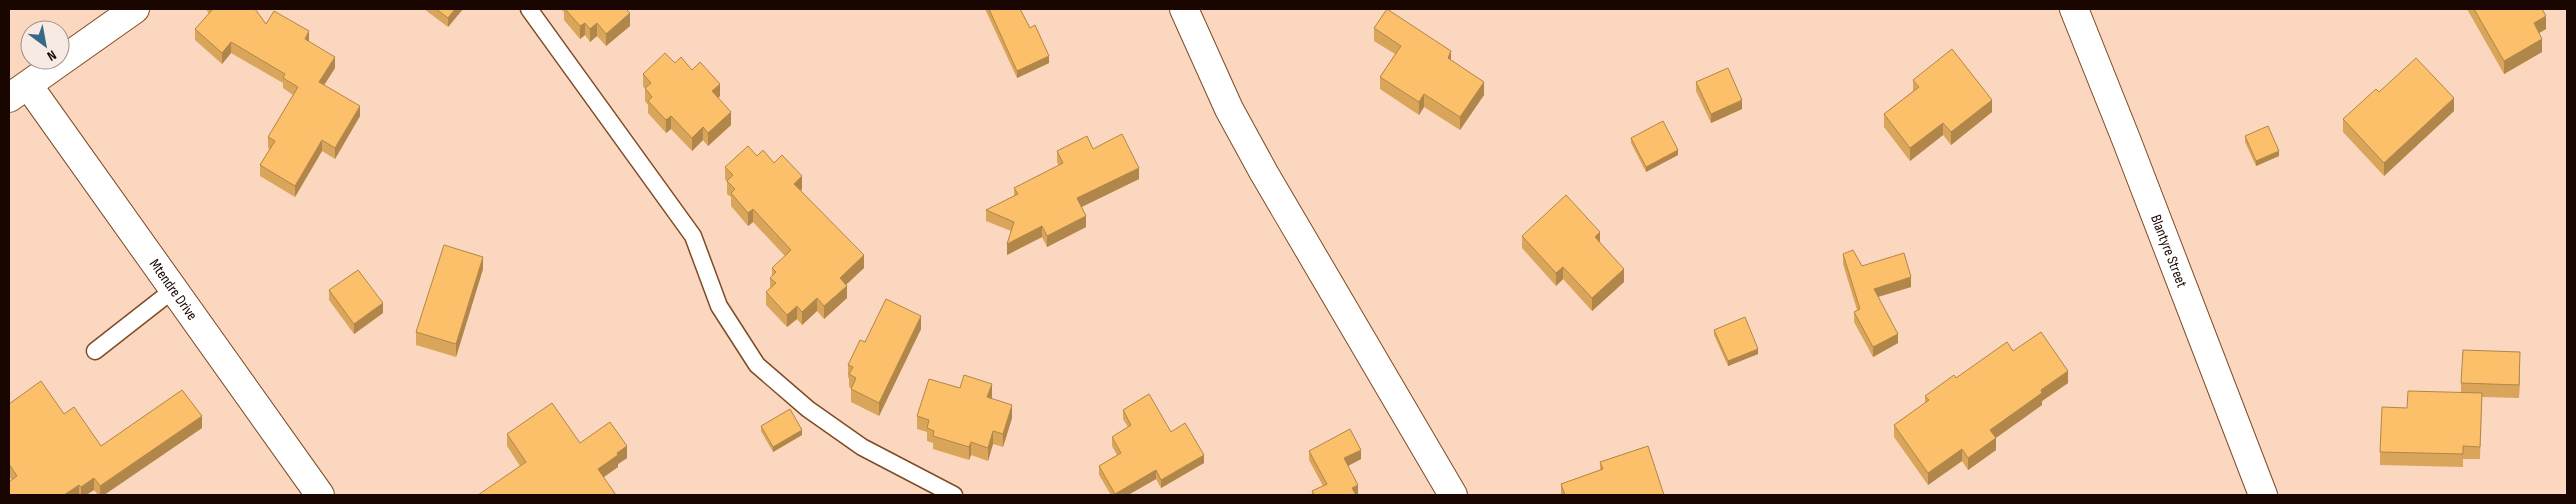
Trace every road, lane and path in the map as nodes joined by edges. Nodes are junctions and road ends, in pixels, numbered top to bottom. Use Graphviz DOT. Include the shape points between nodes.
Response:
graph roads {
  1 [pos="135,9"];
  2 [pos="529,9"];
  3 [pos="1184,9"];
  4 [pos="2074,9"];
  5 [pos="18,91"];
  6 [pos="173,290"];
  7 [pos="94,351"];
  8 [pos="320,495"];
  9 [pos="954,495"];
  10 [pos="1453,495"];
  11 [pos="2263,495"];
  1 -- 5 [label="street"];
  2 -- 9 [label="lane" via="693,236 720,306 757,365 808,409 862,447"];
  3 -- 10 [label="street" via="1225,100 1260,165"];
  4 -- 11 [label="street, Blantyre Street"];
  5 -- 6 [label="street, Mtendre Drive"];
  6 -- 7 [label="lane"];
  6 -- 8 [label="street, Mtendre Drive"];
}
